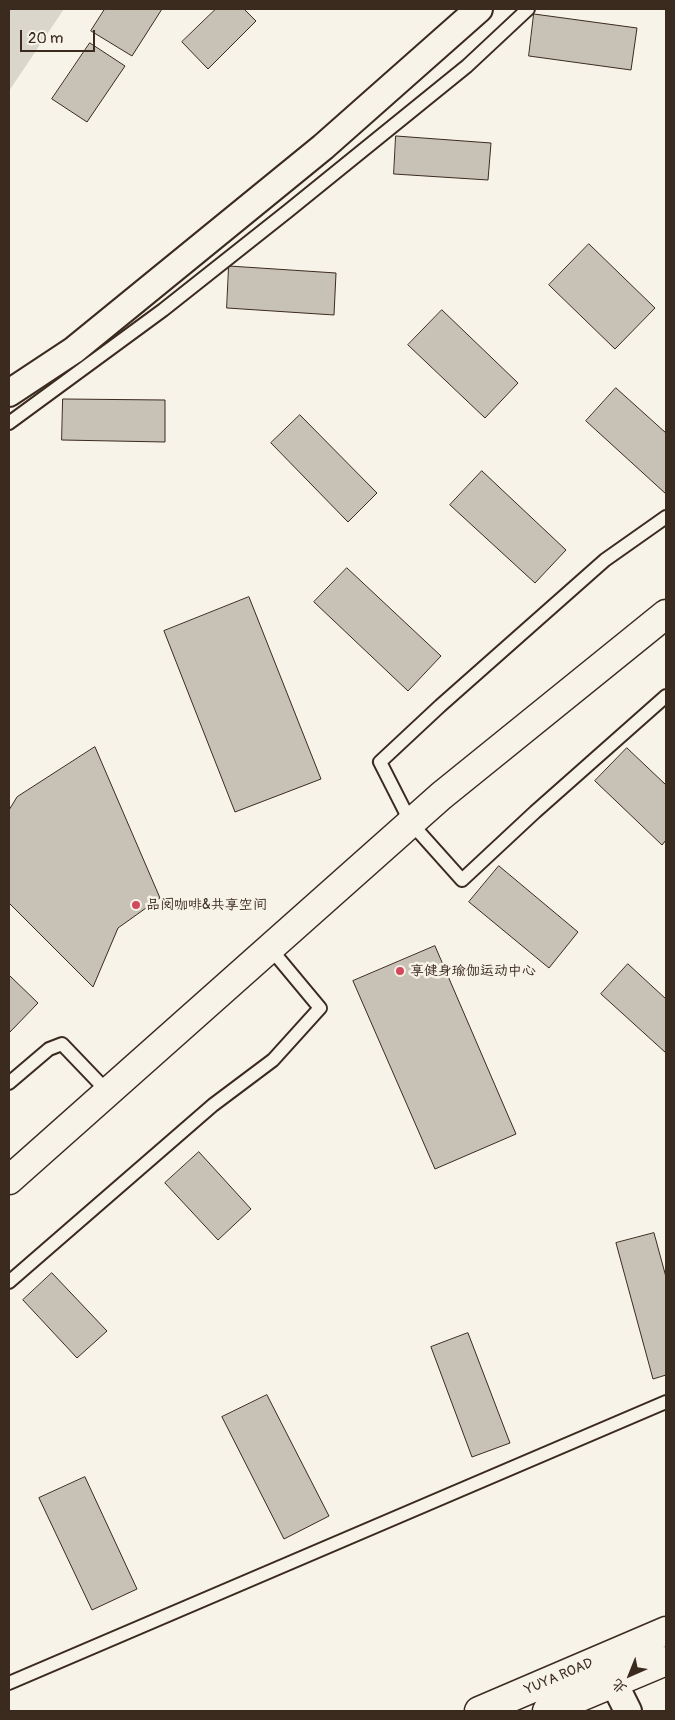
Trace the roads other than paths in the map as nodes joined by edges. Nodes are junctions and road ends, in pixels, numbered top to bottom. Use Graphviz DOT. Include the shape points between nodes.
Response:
graph roads {
  1 [pos="479,9"];
  2 [pos="528,9"];
  3 [pos="9,393"];
  4 [pos="9,423"];
  5 [pos="666,516"];
  6 [pos="666,614"];
  7 [pos="666,696"];
  8 [pos="412,823"];
  9 [pos="270,948"];
  10 [pos="9,1083"];
  11 [pos="108,1092"];
  12 [pos="9,1180"];
  13 [pos="9,1282"];
  14 [pos="666,1402"];
  15 [pos="666,1631"];
  16 [pos="666,1661"];
  17 [pos="9,1683"];
  18 [pos="614,1683"];
  19 [pos="479,1711"];
  20 [pos="547,1711"];
  21 [pos="628,1711"];
  1 -- 3 [label="street" via="322,147 104,326"];
  2 -- 4 [label="lane" via="467,66 288,211 163,310"];
  5 -- 8 [label="lane" via="605,560 380,762"];
  6 -- 8 [label="main road"];
  7 -- 8 [label="lane" via="462,880"];
  8 -- 9 [label="main road"];
  9 -- 11 [label="main road"];
  9 -- 13 [label="lane" via="320,1008 273,1060 213,1105"];
  10 -- 11 [label="lane" via="49,1049 62,1044"];
  11 -- 12 [label="main road"];
  14 -- 17 [label="lane"];
  15 -- 19 [label="main road, YUYA ROAD"];
  16 -- 18 [label="main road, YUYA ROAD"];
  18 -- 20 [label="main road, YUYA ROAD"];
  18 -- 21 [label="street"];
}
